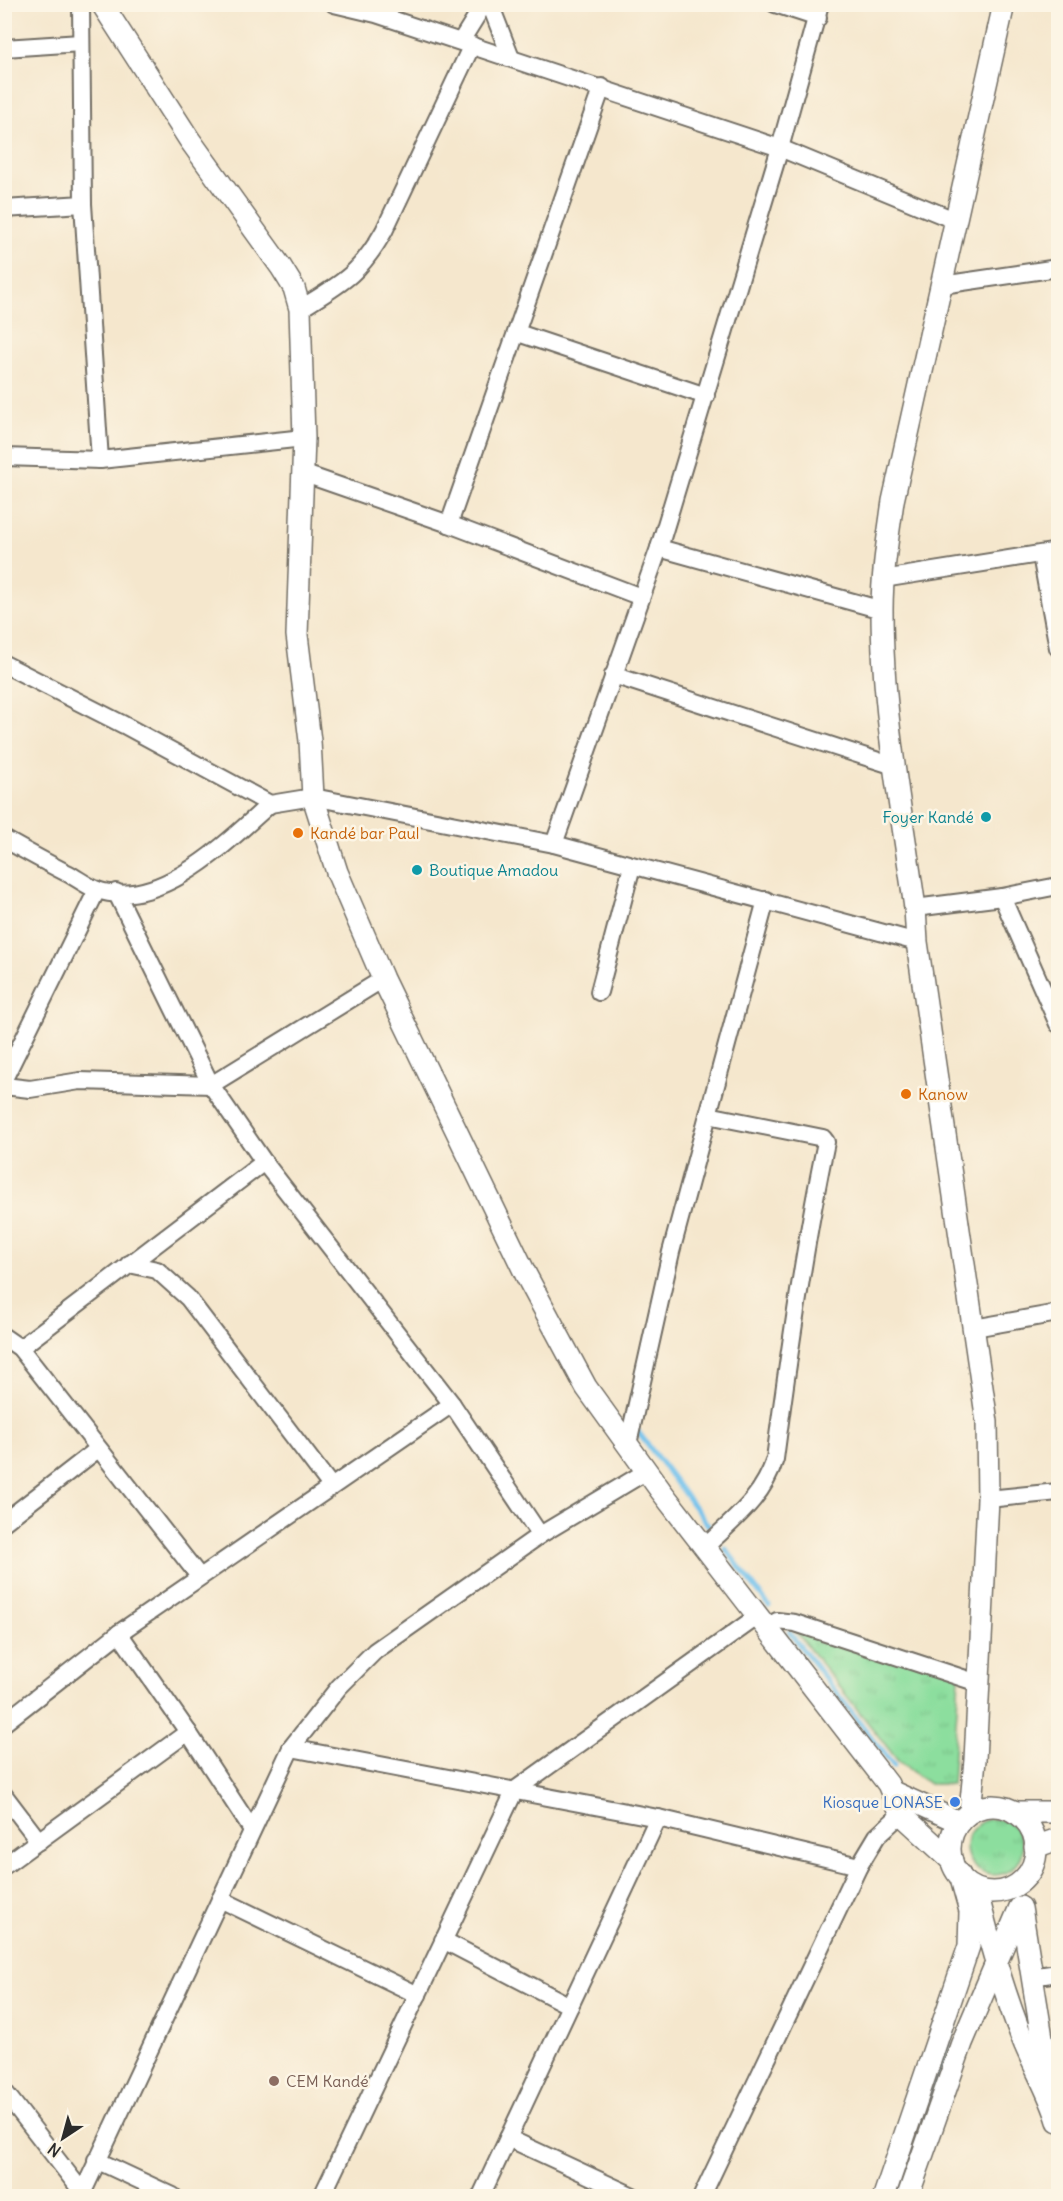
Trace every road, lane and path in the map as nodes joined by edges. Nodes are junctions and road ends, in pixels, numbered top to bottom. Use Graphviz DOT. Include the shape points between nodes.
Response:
graph roads {
  1 [pos="81,4"];
  2 [pos="102,4"];
  3 [pos="334,4"];
  4 [pos="484,4"];
  5 [pos="490,4"];
  6 [pos="775,4"];
  7 [pos="1004,4"];
  8 [pos="819,11"];
  9 [pos="81,43"];
  10 [pos="467,43"];
  11 [pos="4,48"];
  12 [pos="511,58"];
  13 [pos="602,87"];
  14 [pos="780,148"];
  15 [pos="83,204"];
  16 [pos="4,208"];
  17 [pos="954,219"];
  18 [pos="1059,268"];
  19 [pos="942,285"];
  20 [pos="300,309"];
  21 [pos="518,333"];
  22 [pos="706,396"];
  23 [pos="304,438"];
  24 [pos="4,457"];
  25 [pos="100,460"];
  26 [pos="302,473"];
  27 [pos="449,524"];
  28 [pos="659,548"];
  29 [pos="1059,551"];
  30 [pos="1041,555"];
  31 [pos="883,579"];
  32 [pos="641,597"];
  33 [pos="882,610"];
  34 [pos="1059,648"];
  35 [pos="4,664"];
  36 [pos="613,675"];
  37 [pos="894,766"];
  38 [pos="313,797"];
  39 [pos="270,804"];
  40 [pos="4,839"];
  41 [pos="554,844"];
  42 [pos="632,866"];
  43 [pos="1059,886"];
  44 [pos="97,890"];
  45 [pos="116,892"];
  46 [pos="1002,897"];
  47 [pos="766,900"];
  48 [pos="915,908"];
  49 [pos="917,942"];
  50 [pos="383,979"];
  51 [pos="599,992"];
  52 [pos="1059,1024"];
  53 [pos="4,1079"];
  54 [pos="211,1085"];
  55 [pos="4,1086"];
  56 [pos="708,1115"];
  57 [pos="264,1162"];
  58 [pos="129,1264"];
  59 [pos="1059,1313"];
  60 [pos="974,1328"];
  61 [pos="4,1337"];
  62 [pos="20,1348"];
  63 [pos="452,1404"];
  64 [pos="628,1444"];
  65 [pos="98,1449"];
  66 [pos="647,1471"];
  67 [pos="331,1486"];
  68 [pos="1059,1492"];
  69 [pos="988,1499"];
  70 [pos="4,1522"];
  71 [pos="540,1534"];
  72 [pos="705,1547"];
  73 [pos="199,1576"];
  74 [pos="763,1622"];
  75 [pos="119,1633"];
  76 [pos="978,1683"];
  77 [pos="4,1723"];
  78 [pos="188,1732"];
  79 [pos="291,1748"];
  80 [pos="975,1760"];
  81 [pos="514,1790"];
  82 [pos="892,1792"];
  83 [pos="4,1795"];
  84 [pos="1005,1809"];
  85 [pos="1059,1812"];
  86 [pos="901,1814"];
  87 [pos="964,1817"];
  88 [pos="658,1818"];
  89 [pos="252,1830"];
  90 [pos="1059,1839"];
  91 [pos="39,1841"];
  92 [pos="1035,1847"];
  93 [pos="4,1866"];
  94 [pos="859,1866"];
  95 [pos="962,1875"];
  96 [pos="1024,1878"];
  97 [pos="220,1899"];
  98 [pos="1020,1907"];
  99 [pos="443,1940"];
  100 [pos="995,1968"];
  101 [pos="1059,1973"];
  102 [pos="1031,1977"];
  103 [pos="417,1995"];
  104 [pos="570,2006"];
  105 [pos="4,2091"];
  106 [pos="1050,2094"];
  107 [pos="1059,2121"];
  108 [pos="508,2138"];
  109 [pos="96,2160"];
  110 [pos="82,2195"];
  111 [pos="173,2196"];
  112 [pos="322,2196"];
  113 [pos="481,2196"];
  114 [pos="633,2196"];
  115 [pos="702,2196"];
  116 [pos="884,2196"];
  117 [pos="908,2196"];
  1 -- 9 [label="street"];
  2 -- 20 [label="street" via="189,139 281,267 294,288"];
  3 -- 10 [label="street"];
  4 -- 10 [label="street"];
  5 -- 12 [label="street"];
  6 -- 8 [label="street"];
  7 -- 17 [label="street"];
  8 -- 14 [label="street"];
  9 -- 11 [label="street"];
  9 -- 15 [label="street"];
  10 -- 12 [label="street"];
  10 -- 20 [label="street" via="368,259 348,279"];
  12 -- 13 [label="street"];
  13 -- 14 [label="street"];
  13 -- 21 [label="street"];
  14 -- 17 [label="street"];
  14 -- 22 [label="street"];
  15 -- 16 [label="street"];
  15 -- 25 [label="street"];
  17 -- 19 [label="street"];
  18 -- 19 [label="street"];
  19 -- 31 [label="street" via="893,501"];
  20 -- 23 [label="street"];
  21 -- 22 [label="street"];
  21 -- 27 [label="street"];
  22 -- 28 [label="street"];
  23 -- 25 [label="street"];
  23 -- 26 [label="street"];
  24 -- 25 [label="street"];
  26 -- 27 [label="street"];
  26 -- 38 [label="street" via="297,635"];
  27 -- 32 [label="street"];
  28 -- 32 [label="street"];
  28 -- 33 [label="street"];
  29 -- 30 [label="street"];
  30 -- 31 [label="street"];
  30 -- 34 [label="street"];
  31 -- 33 [label="street"];
  32 -- 36 [label="street"];
  33 -- 37 [label="street"];
  35 -- 39 [label="street"];
  36 -- 37 [label="street"];
  36 -- 41 [label="street"];
  37 -- 48 [label="street"];
  38 -- 39 [label="street"];
  38 -- 41 [label="street"];
  38 -- 50 [label="street" via="337,872"];
  39 -- 45 [label="street" via="216,854 192,868 144,890"];
  40 -- 44 [label="street"];
  41 -- 42 [label="street"];
  42 -- 47 [label="street"];
  42 -- 51 [label="street"];
  43 -- 46 [label="street"];
  44 -- 45 [label="street"];
  44 -- 53 [label="street"];
  45 -- 54 [label="street"];
  46 -- 48 [label="street"];
  46 -- 52 [label="street"];
  47 -- 49 [label="street"];
  47 -- 56 [label="street"];
  48 -- 49 [label="street"];
  49 -- 60 [label="street"];
  50 -- 54 [label="street"];
  50 -- 64 [label="street" via="532,1287 586,1387"];
  54 -- 55 [label="street" via="80,1081 30,1089"];
  54 -- 57 [label="street"];
  56 -- 64 [label="street" via="671,1252"];
  56 -- 72 [label="street" via="824,1138 826,1142 798,1288 775,1459 759,1494"];
  57 -- 58 [label="street"];
  57 -- 63 [label="street"];
  58 -- 62 [label="street"];
  58 -- 67 [label="street" via="157,1270 188,1298"];
  59 -- 60 [label="street"];
  60 -- 69 [label="street" via="987,1422"];
  61 -- 62 [label="street"];
  62 -- 65 [label="street"];
  63 -- 67 [label="street"];
  63 -- 71 [label="street"];
  64 -- 66 [label="street"];
  65 -- 70 [label="street"];
  65 -- 73 [label="street"];
  66 -- 71 [label="street"];
  66 -- 72 [label="street"];
  67 -- 73 [label="street"];
  68 -- 69 [label="street"];
  69 -- 76 [label="street"];
  71 -- 79 [label="street" via="375,1651 339,1687"];
  72 -- 74 [label="street"];
  73 -- 75 [label="street"];
  74 -- 76 [label="street" via="795,1623"];
  74 -- 81 [label="street"];
  74 -- 82 [label="street"];
  75 -- 77 [label="street"];
  75 -- 78 [label="street"];
  76 -- 80 [label="street"];
  78 -- 89 [label="street"];
  78 -- 91 [label="street"];
  79 -- 81 [label="street"];
  79 -- 89 [label="street"];
  80 -- 84 [label="street"];
  80 -- 87 [label="street"];
  81 -- 88 [label="street"];
  81 -- 99 [label="street"];
  82 -- 86 [label="street"];
  82 -- 87 [label="street"];
  83 -- 91 [label="street"];
  84 -- 85 [label="street"];
  84 -- 87 [label="street" via="981,1807"];
  84 -- 92 [label="street" via="1028,1826"];
  86 -- 94 [label="street" via="877,1836"];
  86 -- 95 [label="street"];
  87 -- 95 [label="street" via="951,1840"];
  88 -- 94 [label="street"];
  88 -- 104 [label="street"];
  89 -- 97 [label="street"];
  90 -- 92 [label="street"];
  91 -- 93 [label="street"];
  92 -- 96 [label="street"];
  94 -- 115 [label="street"];
  95 -- 96 [label="street" via="990,1891 1006,1889"];
  95 -- 100 [label="street"];
  95 -- 116 [label="street" via="970,1911 969,1946"];
  96 -- 98 [label="street"];
  97 -- 103 [label="street"];
  97 -- 109 [label="street"];
  98 -- 100 [label="street"];
  98 -- 102 [label="street"];
  99 -- 103 [label="street"];
  99 -- 104 [label="street"];
  100 -- 106 [label="street" via="1025,2045"];
  100 -- 117 [label="street" via="962,2043"];
  101 -- 102 [label="street"];
  102 -- 106 [label="street" via="1051,2078"];
  103 -- 112 [label="street"];
  104 -- 108 [label="street"];
  105 -- 110 [label="street"];
  106 -- 107 [label="street"];
  108 -- 113 [label="street"];
  108 -- 114 [label="street"];
  109 -- 110 [label="street"];
  109 -- 111 [label="street"];
}
